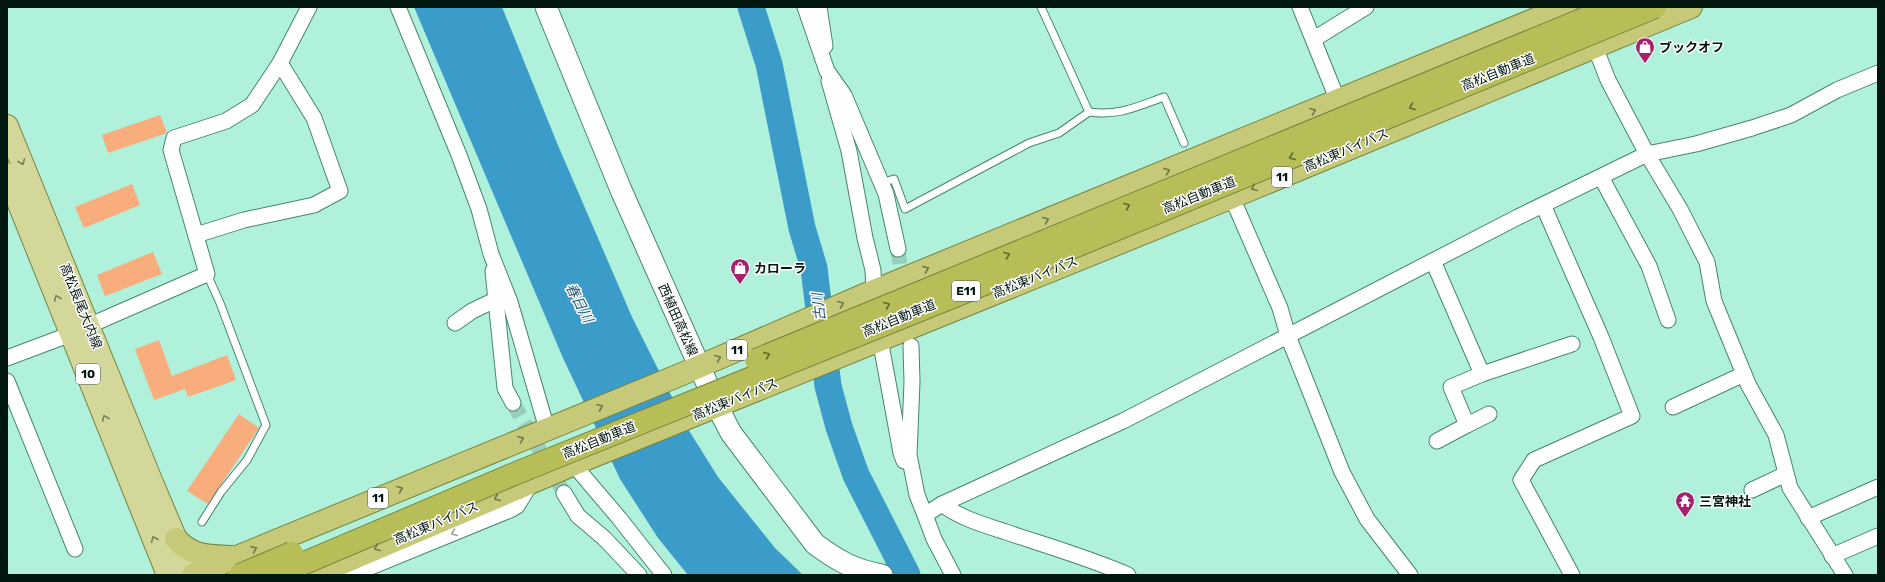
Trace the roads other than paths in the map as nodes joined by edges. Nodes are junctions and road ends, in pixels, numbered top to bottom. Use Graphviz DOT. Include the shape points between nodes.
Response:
graph roads {
  1 [pos="309,7"];
  2 [pos="398,7"];
  3 [pos="546,7"];
  4 [pos="804,7"];
  5 [pos="819,7"];
  6 [pos="1041,7"];
  7 [pos="1300,7"];
  8 [pos="1366,7"];
  9 [pos="1565,7"];
  10 [pos="1613,7"];
  11 [pos="1655,7"];
  12 [pos="1691,7"];
  13 [pos="1314,39"];
  14 [pos="1595,47"];
  15 [pos="820,53"];
  16 [pos="280,63"];
  17 [pos="826,71"];
  18 [pos="1878,73"];
  19 [pos="1338,101"];
  20 [pos="1089,112"];
  21 [pos="7,126"];
  22 [pos="1184,143"];
  23 [pos="1647,154"];
  24 [pos="7,174"];
  25 [pos="1601,177"];
  26 [pos="881,183"];
  27 [pos="1230,198"];
  28 [pos="1544,205"];
  29 [pos="196,235"];
  30 [pos="898,249"];
  31 [pos="491,254"];
  32 [pos="1433,261"];
  33 [pos="207,274"];
  34 [pos="869,292"];
  35 [pos="496,300"];
  36 [pos="1668,320"];
  37 [pos="455,324"];
  38 [pos="80,329"];
  39 [pos="1288,336"];
  40 [pos="876,341"];
  41 [pos="1572,344"];
  42 [pos="911,346"];
  43 [pos="7,358"];
  44 [pos="690,370"];
  45 [pos="1482,374"];
  46 [pos="1744,374"];
  47 [pos="7,381"];
  48 [pos="513,404"];
  49 [pos="1673,407"];
  50 [pos="709,410"];
  51 [pos="1490,414"];
  52 [pos="555,425"];
  53 [pos="1467,425"];
  54 [pos="1437,440"];
  55 [pos="579,462"];
  56 [pos="1786,474"];
  57 [pos="531,483"];
  58 [pos="1878,487"];
  59 [pos="1752,490"];
  60 [pos="564,493"];
  61 [pos="917,494"];
  62 [pos="942,504"];
  63 [pos="925,515"];
  64 [pos="1808,518"];
  65 [pos="202,522"];
  66 [pos="1878,536"];
  67 [pos="176,539"];
  68 [pos="75,549"];
  69 [pos="1832,556"];
  70 [pos="237,566"];
  71 [pos="628,569"];
  72 [pos="324,573"];
  73 [pos="168,575"];
  74 [pos="192,575"];
  75 [pos="276,575"];
  76 [pos="351,575"];
  77 [pos="639,575"];
  78 [pos="664,575"];
  79 [pos="882,575"];
  80 [pos="953,575"];
  81 [pos="1128,575"];
  82 [pos="1410,575"];
  83 [pos="1572,575"];
  84 [pos="1845,575"];
  1 -- 16 [label="street"];
  2 -- 31 [label="street" via="459,155 479,209"];
  3 -- 44 [label="main road, 西植田高松線" via="621,190"];
  4 -- 15 [label="street"];
  5 -- 15 [label="street" via="825,50"];
  6 -- 20 [label="lane"];
  7 -- 13 [label="street"];
  8 -- 13 [label="street"];
  9 -- 19 [label="highway, 11"];
  70 -- 10 [label="highway, 高松自動車道 / E11, one-way, bridge" via="958,276"];
  11 -- 75 [label="highway, 高松自動車道 / E11, one-way, bridge" via="967,291 519,472"];
  12 -- 14 [label="highway, 高松東バイパス / 11"];
  13 -- 19 [label="street"];
  14 -- 23 [label="street" via="1608,80"];
  14 -- 27 [label="highway, 高松東バイパス / 11, one-way"];
  15 -- 17 [label="street"];
  16 -- 29 [label="street" via="252,105 226,121 174,138 172,150"];
  16 -- 29 [label="street" via="314,118 340,191 314,205 244,220"];
  17 -- 26 [label="street" via="844,95"];
  17 -- 34 [label="street" via="849,151 873,270"];
  18 -- 23 [label="street" via="1837,90 1791,114 1752,128 1696,144"];
  34 -- 19 [label="highway, 11, one-way"];
  20 -- 22 [label="lane" via="1120,113 1164,96"];
  20 -- 26 [label="lane" via="1058,133 1029,143 905,209 894,179"];
  21 -- 38 [label="main road, 高松長尾大内線 / 10, one-way"];
  23 -- 25 [label="street"];
  23 -- 46 [label="street" via="1680,209 1707,262 1714,301"];
  38 -- 24 [label="main road, 高松長尾大内線 / 10, one-way"];
  25 -- 28 [label="street"];
  25 -- 36 [label="street" via="1649,266"];
  26 -- 30 [label="street" via="886,194"];
  27 -- 39 [label="street" via="1238,209 1280,308"];
  27 -- 40 [label="highway, 高松東バイパス / 11"];
  28 -- 32 [label="street"];
  28 -- 83 [label="street" via="1632,416 1534,460 1521,480"];
  29 -- 33 [label="street"];
  31 -- 35 [label="street"];
  31 -- 52 [label="street"];
  32 -- 39 [label="street"];
  32 -- 45 [label="street"];
  33 -- 38 [label="street"];
  33 -- 65 [label="lane" via="266,425 247,460 221,492"];
  44 -- 34 [label="highway, 11, one-way"];
  35 -- 37 [label="street" via="472,311"];
  35 -- 48 [label="street" via="505,388"];
  38 -- 43 [label="street"];
  38 -- 67 [label="main road, 高松長尾大内線 / 10"];
  73 -- 38 [label="main road, 高松長尾大内線 / 10, one-way"];
  39 -- 62 [label="street" via="1123,421"];
  39 -- 82 [label="street" via="1342,472 1368,519"];
  40 -- 50 [label="highway, 高松東バイパス / 11"];
  40 -- 61 [label="street" via="901,453"];
  41 -- 45 [label="street"];
  42 -- 61 [label="street" via="909,455"];
  44 -- 50 [label="main road, 西植田高松線"];
  52 -- 44 [label="highway, 11, one-way"];
  45 -- 53 [label="street" via="1451,387"];
  46 -- 49 [label="street"];
  46 -- 56 [label="street" via="1776,435"];
  47 -- 68 [label="street"];
  50 -- 55 [label="highway, 高松東バイパス / 11"];
  50 -- 79 [label="main road, 西植田高松線" via="731,433 815,544 832,557 860,571"];
  51 -- 53 [label="street"];
  70 -- 52 [label="highway, 11, one-way"];
  53 -- 54 [label="street"];
  55 -- 57 [label="highway, 高松東バイパス / 11"];
  55 -- 78 [label="street"];
  56 -- 59 [label="street"];
  56 -- 64 [label="street" via="1790,488"];
  57 -- 72 [label="highway, 高松東バイパス / 11, one-way"];
  57 -- 76 [label="street, one-way" via="517,506 510,510"];
  58 -- 64 [label="street"];
  60 -- 71 [label="street" via="578,516 604,538"];
  61 -- 63 [label="street"];
  62 -- 63 [label="street"];
  62 -- 81 [label="street" via="952,512 1099,562"];
  63 -- 80 [label="street"];
  64 -- 69 [label="street"];
  66 -- 69 [label="street"];
  67 -- 70 [label="highway" via="184,548 193,552"];
  67 -- 74 [label="main road, 高松長尾大内線 / 10"];
  69 -- 84 [label="street"];
  70 -- 74 [label="highway, 11"];
  71 -- 77 [label="street"];
}
